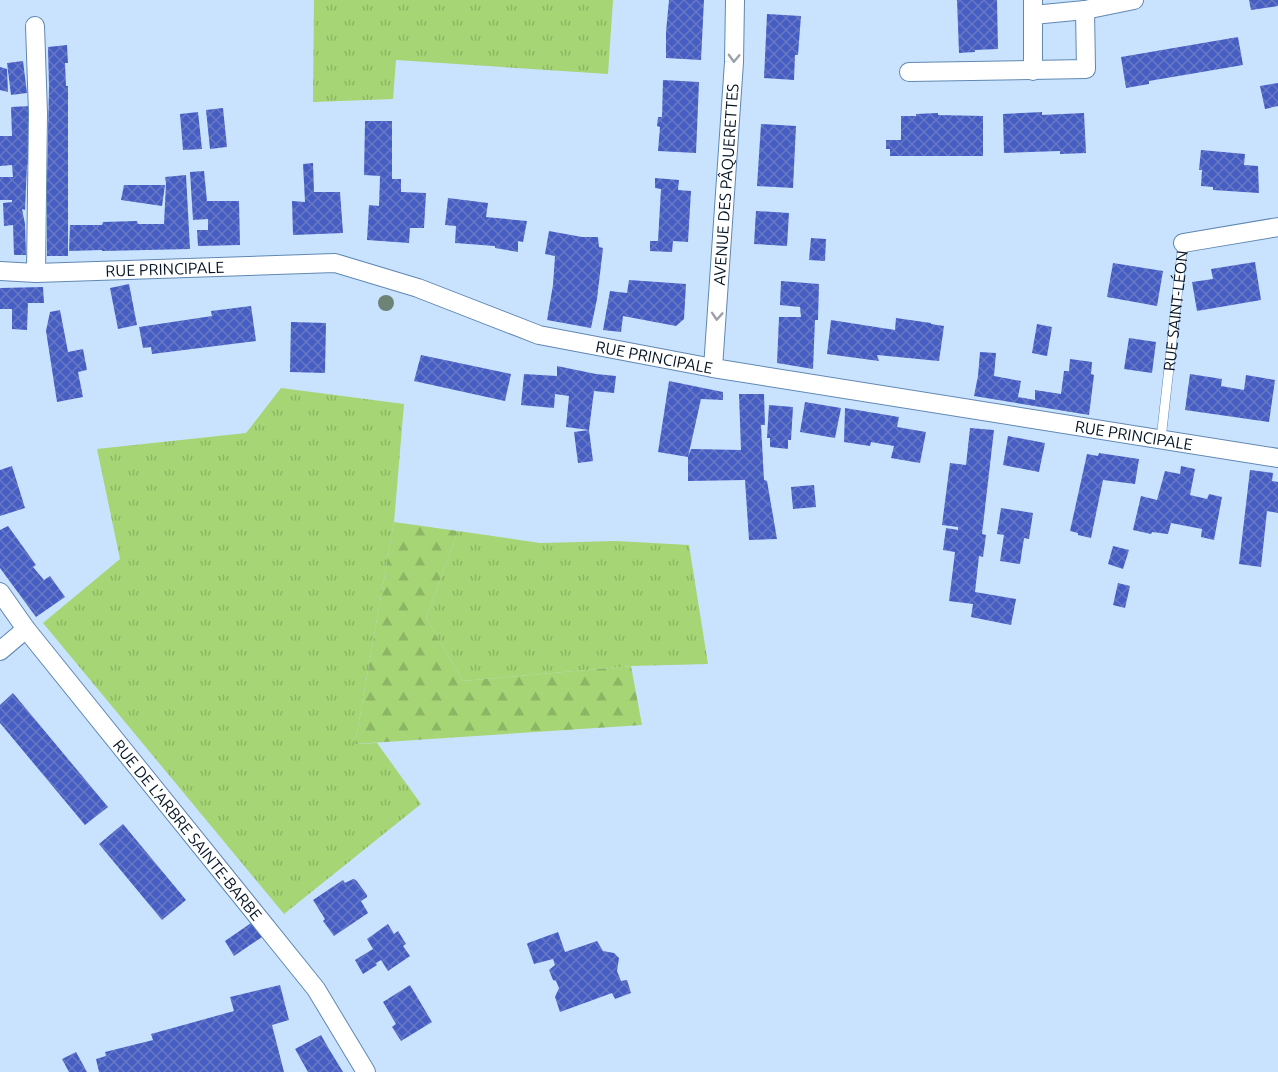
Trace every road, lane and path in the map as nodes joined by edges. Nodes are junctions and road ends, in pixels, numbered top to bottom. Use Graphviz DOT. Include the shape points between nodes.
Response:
graph roads {
  1 [pos="735,0"];
  2 [pos="1134,0"];
  3 [pos="1033,7"];
  4 [pos="1085,10"];
  5 [pos="35,26"];
  6 [pos="1033,71"];
  7 [pos="909,72"];
  8 [pos="1278,227"];
  9 [pos="1183,243"];
  10 [pos="0,271"];
  11 [pos="36,273"];
  12 [pos="713,368"];
  13 [pos="1161,439"];
  14 [pos="1278,458"];
  15 [pos="0,592"];
  16 [pos="26,630"];
  17 [pos="0,651"];
  18 [pos="366,1072"];
  1 -- 12 [label="street, AVENUE DES PÂQUERETTES, one-way"];
  2 -- 4 [label="street"];
  3 -- 4 [label="street"];
  3 -- 6 [label="street"];
  4 -- 6 [label="street" via="1086,69"];
  5 -- 11 [label="street"];
  6 -- 7 [label="street"];
  8 -- 9 [label="street, RUE SAINT-LÉON"];
  9 -- 13 [label="lane, RUE SAINT-LÉON"];
  10 -- 11 [label="street, RUE PRINCIPALE"];
  11 -- 12 [label="street, RUE PRINCIPALE" via="335,263 418,288 539,335"];
  12 -- 13 [label="street, RUE PRINCIPALE"];
  13 -- 14 [label="street, RUE PRINCIPALE"];
  15 -- 16 [label="street, RUE DE L'ARBRE SAINTE-BARBE"];
  16 -- 17 [label="street"];
  16 -- 18 [label="street, RUE DE L'ARBRE SAINTE-BARBE" via="316,989"];
}
